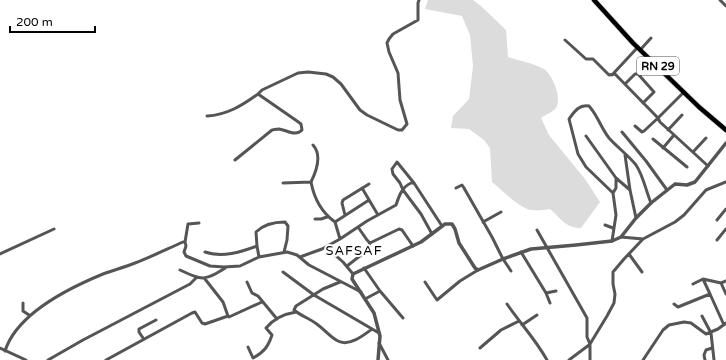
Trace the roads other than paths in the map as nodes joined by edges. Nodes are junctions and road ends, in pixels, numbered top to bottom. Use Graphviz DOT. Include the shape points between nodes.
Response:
graph roads {
  1 [pos="419,0"];
  2 [pos="594,0"];
  3 [pos="720,0"];
  4 [pos="726,6"];
  5 [pos="651,38"];
  6 [pos="565,40"];
  7 [pos="639,48"];
  8 [pos="612,75"];
  9 [pos="625,84"];
  10 [pos="684,92"];
  11 [pos="258,94"];
  12 [pos="643,103"];
  13 [pos="682,115"];
  14 [pos="207,116"];
  15 [pos="658,118"];
  16 [pos="635,126"];
  17 [pos="668,130"];
  18 [pos="726,130"];
  19 [pos="622,132"];
  20 [pos="674,135"];
  21 [pos="586,136"];
  22 [pos="706,138"];
  23 [pos="653,139"];
  24 [pos="726,143"];
  25 [pos="313,146"];
  26 [pos="663,148"];
  27 [pos="693,152"];
  28 [pos="625,155"];
  29 [pos="235,160"];
  30 [pos="708,166"];
  31 [pos="687,168"];
  32 [pos="616,178"];
  33 [pos="311,182"];
  34 [pos="726,182"];
  35 [pos="283,183"];
  36 [pos="414,183"];
  37 [pos="368,184"];
  38 [pos="362,188"];
  39 [pos="456,188"];
  40 [pos="403,190"];
  41 [pos="630,190"];
  42 [pos="667,190"];
  43 [pos="613,192"];
  44 [pos="369,200"];
  45 [pos="651,203"];
  46 [pos="726,209"];
  47 [pos="501,212"];
  48 [pos="345,215"];
  49 [pos="378,215"];
  50 [pos="328,217"];
  51 [pos="636,218"];
  52 [pos="315,219"];
  53 [pos="717,220"];
  54 [pos="335,222"];
  55 [pos="483,222"];
  56 [pos="199,223"];
  57 [pos="605,225"];
  58 [pos="442,226"];
  59 [pos="358,227"];
  60 [pos="613,228"];
  61 [pos="726,229"];
  62 [pos="54,230"];
  63 [pos="537,230"];
  64 [pos="432,234"];
  65 [pos="621,237"];
  66 [pos="340,239"];
  67 [pos="643,239"];
  68 [pos="717,240"];
  69 [pos="612,241"];
  70 [pos="184,242"];
  71 [pos="370,243"];
  72 [pos="257,246"];
  73 [pos="413,246"];
  74 [pos="326,247"];
  75 [pos="547,248"];
  76 [pos="205,252"];
  77 [pos="284,252"];
  78 [pos="522,252"];
  79 [pos="0,254"];
  80 [pos="629,254"];
  81 [pos="259,257"];
  82 [pos="300,257"];
  83 [pos="503,259"];
  84 [pos="228,266"];
  85 [pos="347,266"];
  86 [pos="364,268"];
  87 [pos="180,270"];
  88 [pos="478,270"];
  89 [pos="511,271"];
  90 [pos="283,272"];
  91 [pos="642,272"];
  92 [pos="353,274"];
  93 [pos="196,278"];
  94 [pos="205,278"];
  95 [pos="703,279"];
  96 [pos="726,281"];
  97 [pos="247,282"];
  98 [pos="340,282"];
  99 [pos="424,282"];
  100 [pos="721,283"];
  101 [pos="692,284"];
  102 [pos="556,291"];
  103 [pos="361,292"];
  104 [pos="380,292"];
  105 [pos="546,293"];
  106 [pos="710,294"];
  107 [pos="726,294"];
  108 [pos="314,295"];
  109 [pos="365,299"];
  110 [pos="23,302"];
  111 [pos="262,302"];
  112 [pos="550,303"];
  113 [pos="507,304"];
  114 [pos="674,304"];
  115 [pos="296,312"];
  116 [pos="29,315"];
  117 [pos="538,315"];
  118 [pos="228,316"];
  119 [pos="702,316"];
  120 [pos="403,318"];
  121 [pos="277,319"];
  122 [pos="156,320"];
  123 [pos="519,321"];
  124 [pos="725,324"];
  125 [pos="522,325"];
  126 [pos="372,330"];
  127 [pos="711,332"];
  128 [pos="379,333"];
  129 [pos="143,338"];
  130 [pos="379,344"];
  131 [pos="589,344"];
  132 [pos="248,347"];
  133 [pos="0,348"];
  134 [pos="480,348"];
  135 [pos="712,348"];
  136 [pos="5,350"];
  137 [pos="115,355"];
  138 [pos="26,360"];
  139 [pos="48,360"];
  140 [pos="106,360"];
  141 [pos="118,360"];
  142 [pos="378,360"];
  143 [pos="388,360"];
  144 [pos="547,360"];
  145 [pos="569,360"];
  146 [pos="590,360"];
  147 [pos="643,360"];
  148 [pos="705,360"];
  149 [pos="714,360"];
  1 -- 11 [label="street" via="418,20 393,34 387,43 398,73 400,100 407,124 402,130 367,116 341,84 326,74 298,73"];
  2 -- 7 [label="main road, RN 29"];
  3 -- 4 [label="street"];
  5 -- 7 [label="street"];
  6 -- 8 [label="street" via="586,59 593,59"];
  7 -- 8 [label="street"];
  7 -- 10 [label="main road, RN 29"];
  8 -- 9 [label="street" via="615,74"];
  9 -- 12 [label="street"];
  9 -- 12 [label="street" via="638,74 654,92"];
  10 -- 15 [label="street"];
  10 -- 18 [label="main road, RN 29"];
  11 -- 14 [label="street" via="240,107"];
  11 -- 29 [label="street" via="301,124 302,130 294,134 278,129 272,130"];
  12 -- 15 [label="street"];
  13 -- 17 [label="street"];
  15 -- 16 [label="street" via="642,132"];
  15 -- 17 [label="street"];
  17 -- 20 [label="street"];
  19 -- 42 [label="street"];
  20 -- 26 [label="street"];
  20 -- 27 [label="street"];
  21 -- 32 [label="street"];
  22 -- 27 [label="street"];
  23 -- 26 [label="street"];
  24 -- 30 [label="street"];
  25 -- 33 [label="street" via="318,158 316,173"];
  26 -- 31 [label="street"];
  27 -- 30 [label="street"];
  28 -- 41 [label="street"];
  28 -- 43 [label="street" via="609,138 589,106 583,105 569,119 578,154 586,167"];
  28 -- 45 [label="street" via="638,168"];
  30 -- 42 [label="street" via="695,182 687,185 675,184"];
  32 -- 41 [label="street"];
  32 -- 43 [label="street" via="616,188"];
  33 -- 35 [label="street"];
  33 -- 50 [label="street" via="317,202"];
  34 -- 67 [label="street" via="706,190 679,219"];
  36 -- 40 [label="street" via="408,184"];
  36 -- 40 [label="street" via="397,162 392,170"];
  36 -- 58 [label="street"];
  37 -- 38 [label="street"];
  38 -- 44 [label="street"];
  38 -- 48 [label="street" via="343,200"];
  39 -- 55 [label="street" via="462,185"];
  40 -- 49 [label="street" via="396,205"];
  40 -- 64 [label="street" via="422,214"];
  41 -- 51 [label="street"];
  42 -- 45 [label="street"];
  43 -- 60 [label="street" via="616,215"];
  44 -- 48 [label="street"];
  44 -- 49 [label="street"];
  45 -- 51 [label="street"];
  46 -- 53 [label="street"];
  47 -- 55 [label="street"];
  48 -- 54 [label="street"];
  49 -- 59 [label="street"];
  50 -- 52 [label="street"];
  50 -- 54 [label="street"];
  51 -- 65 [label="street"];
  54 -- 66 [label="street"];
  55 -- 83 [label="street"];
  56 -- 70 [label="street" via="188,224"];
  57 -- 60 [label="street"];
  58 -- 64 [label="street"];
  58 -- 88 [label="street" via="452,224 459,244 474,268"];
  59 -- 66 [label="street"];
  59 -- 71 [label="street"];
  60 -- 69 [label="street"];
  61 -- 68 [label="street"];
  62 -- 79 [label="street"];
  63 -- 75 [label="street"];
  64 -- 73 [label="street"];
  65 -- 67 [label="street"];
  65 -- 69 [label="street"];
  66 -- 74 [label="street"];
  67 -- 80 [label="street"];
  69 -- 75 [label="street"];
  70 -- 84 [label="street" via="186,256 210,266"];
  70 -- 116 [label="street" via="104,274 57,297"];
  71 -- 73 [label="street" via="399,229"];
  71 -- 85 [label="street" via="365,252"];
  72 -- 76 [label="street" via="231,254 211,255"];
  72 -- 77 [label="street" via="256,232 277,222 285,222 288,226"];
  72 -- 81 [label="street"];
  73 -- 86 [label="street"];
  74 -- 82 [label="street"];
  74 -- 85 [label="street"];
  75 -- 78 [label="street"];
  75 -- 131 [label="street" via="587,318"];
  77 -- 81 [label="street"];
  77 -- 82 [label="street"];
  78 -- 83 [label="street"];
  78 -- 105 [label="street"];
  80 -- 91 [label="street"];
  80 -- 131 [label="street" via="613,272 614,303"];
  81 -- 84 [label="street" via="240,266"];
  82 -- 98 [label="street" via="308,265"];
  83 -- 88 [label="street"];
  83 -- 89 [label="street"];
  84 -- 94 [label="street"];
  85 -- 92 [label="street"];
  86 -- 92 [label="street"];
  86 -- 104 [label="street"];
  87 -- 93 [label="street"];
  88 -- 99 [label="street" via="438,300"];
  90 -- 108 [label="street"];
  92 -- 103 [label="street" via="352,279"];
  93 -- 94 [label="street"];
  93 -- 139 [label="street" via="190,284"];
  94 -- 118 [label="street" via="223,302"];
  95 -- 100 [label="street"];
  95 -- 101 [label="street"];
  95 -- 106 [label="street"];
  96 -- 100 [label="street"];
  97 -- 111 [label="street" via="252,293"];
  98 -- 103 [label="street"];
  98 -- 108 [label="street"];
  100 -- 107 [label="street"];
  102 -- 105 [label="street"];
  103 -- 109 [label="street"];
  104 -- 109 [label="street"];
  104 -- 120 [label="street"];
  105 -- 112 [label="street"];
  106 -- 114 [label="street" via="678,307"];
  106 -- 124 [label="street"];
  108 -- 115 [label="street" via="296,306"];
  108 -- 126 [label="street"];
  109 -- 128 [label="street" via="374,313"];
  110 -- 116 [label="street" via="23,311"];
  111 -- 118 [label="street"];
  111 -- 121 [label="street"];
  113 -- 123 [label="street"];
  115 -- 121 [label="street" via="285,313"];
  115 -- 126 [label="street" via="343,343"];
  116 -- 136 [label="street" via="12,335"];
  117 -- 125 [label="street"];
  118 -- 129 [label="street" via="205,324 195,312"];
  119 -- 127 [label="street"];
  121 -- 132 [label="street" via="266,328 272,335 269,345 263,352 253,358"];
  122 -- 129 [label="street" via="139,329"];
  123 -- 125 [label="street"];
  123 -- 134 [label="street" via="502,330"];
  124 -- 127 [label="street"];
  125 -- 144 [label="street"];
  126 -- 128 [label="street"];
  127 -- 135 [label="street"];
  127 -- 147 [label="street" via="706,334 691,323 669,325"];
  128 -- 130 [label="street"];
  129 -- 137 [label="street"];
  130 -- 142 [label="street"];
  130 -- 143 [label="street"];
  131 -- 145 [label="street"];
  131 -- 146 [label="street"];
  133 -- 136 [label="street"];
  135 -- 148 [label="street" via="706,350"];
  135 -- 149 [label="street"];
  136 -- 138 [label="street"];
  137 -- 140 [label="street"];
  137 -- 141 [label="street"];
}
